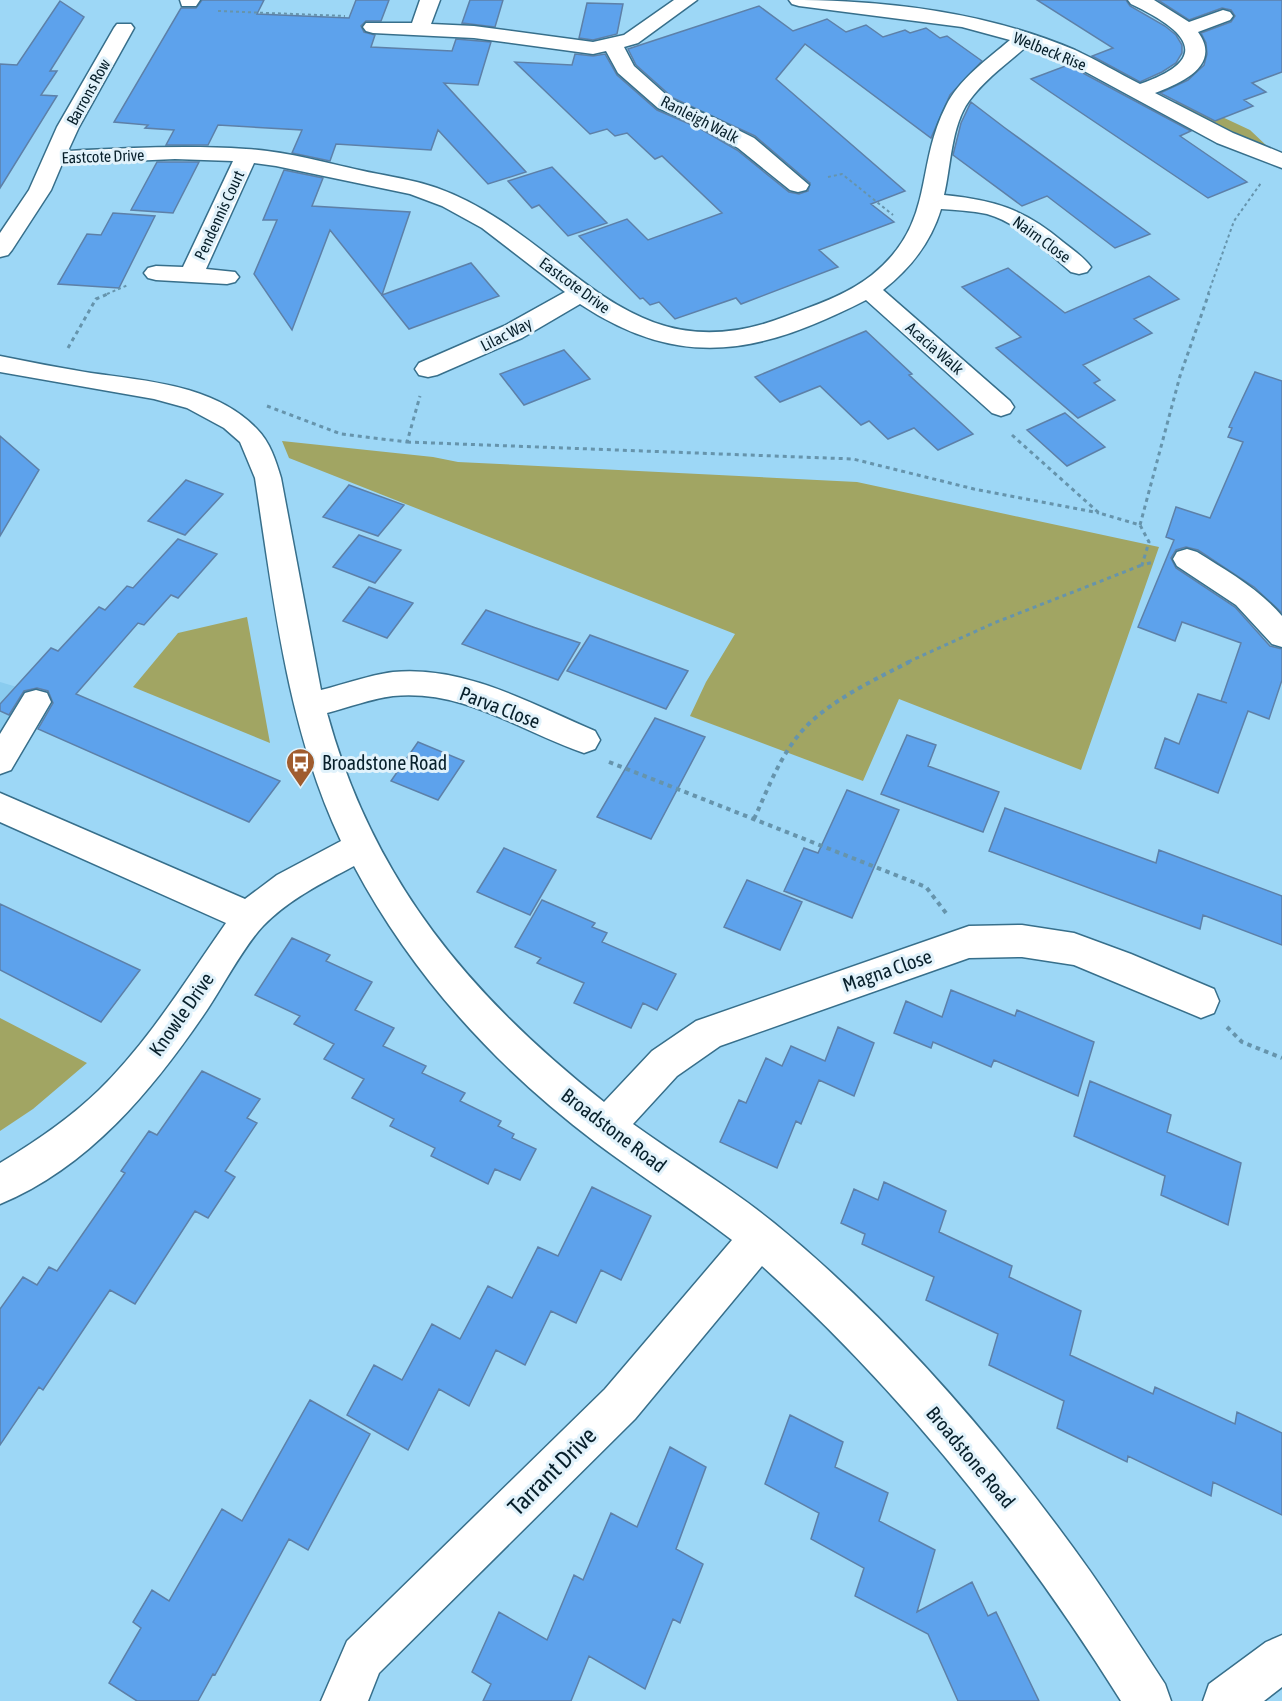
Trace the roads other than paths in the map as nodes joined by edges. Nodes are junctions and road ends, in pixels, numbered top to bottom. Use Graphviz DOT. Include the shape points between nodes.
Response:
graph roads {
  1 [pos="430,0"];
  2 [pos="687,0"];
  3 [pos="808,0"];
  4 [pos="1138,0"];
  5 [pos="1223,16"];
  6 [pos="373,27"];
  7 [pos="124,28"];
  8 [pos="1188,29"];
  9 [pos="419,30"];
  10 [pos="1024,38"];
  11 [pos="612,45"];
  12 [pos="1138,92"];
  13 [pos="247,155"];
  14 [pos="53,158"];
  15 [pos="1281,160"];
  16 [pos="798,185"];
  17 [pos="933,201"];
  18 [pos="0,250"];
  19 [pos="1079,267"];
  20 [pos="156,273"];
  21 [pos="191,275"];
  22 [pos="227,277"];
  23 [pos="868,289"];
  24 [pos="581,293"];
  25 [pos="0,364"];
  26 [pos="428,369"];
  27 [pos="1001,407"];
  28 [pos="1187,560"];
  29 [pos="1280,635"];
  30 [pos="36,702"];
  31 [pos="309,706"];
  32 [pos="584,740"];
  33 [pos="0,761"];
  34 [pos="0,807"];
  35 [pos="361,847"];
  36 [pos="249,917"];
  37 [pos="1201,1001"];
  38 [pos="607,1127"];
  39 [pos="0,1185"];
  40 [pos="760,1237"];
  41 [pos="1282,1658"];
  42 [pos="344,1701"];
  43 [pos="1148,1701"];
  44 [pos="1226,1701"];
  1 -- 9 [label="street"];
  2 -- 11 [label="street" via="631,39"];
  3 -- 10 [label="street, Welbeck Rise" via="963,21"];
  4 -- 8 [label="street"];
  5 -- 8 [label="street"];
  6 -- 9 [label="street"];
  7 -- 14 [label="street, Barrons Row"];
  8 -- 12 [label="street" via="1196,46 1189,66 1178,75"];
  9 -- 11 [label="street" via="474,32 593,48"];
  10 -- 12 [label="street, Welbeck Rise"];
  10 -- 17 [label="street, Eastcote Drive" via="959,100 945,130"];
  11 -- 16 [label="street, Ranleigh Walk" via="626,69 665,104 746,143"];
  12 -- 15 [label="street, Welbeck Rise" via="1225,138"];
  13 -- 14 [label="street, Eastcote Drive" via="193,152"];
  13 -- 21 [label="street, Pendennis Court"];
  13 -- 24 [label="street, Eastcote Drive" via="415,189 453,202 512,237"];
  14 -- 18 [label="street, Barrons Row" via="40,190"];
  17 -- 19 [label="street, Nairn Close" via="1006,213"];
  17 -- 23 [label="street, Eastcote Drive" via="919,236 898,264"];
  20 -- 21 [label="street, Pendennis Court"];
  21 -- 22 [label="street, Pendennis Court"];
  23 -- 24 [label="street, Eastcote Drive" via="777,330 722,343 670,337 612,313"];
  23 -- 27 [label="street, Acacia Walk"];
  24 -- 26 [label="street, Lilac Way" via="513,332"];
  25 -- 31 [label="street, Broadstone Road" via="192,400 234,422 250,438 268,478"];
  28 -- 29 [label="street" via="1246,597"];
  30 -- 33 [label="street"];
  31 -- 32 [label="street, Parva Close" via="394,684 428,684 466,690"];
  31 -- 35 [label="street, Broadstone Road" via="330,778"];
  34 -- 36 [label="street"];
  35 -- 36 [label="street, Knowle Drive" via="294,880"];
  35 -- 38 [label="street, Broadstone Road" via="392,903 469,1003 546,1079"];
  36 -- 39 [label="street, Knowle Drive" via="149,1060 121,1093 91,1123"];
  37 -- 38 [label="street, Magna Close" via="1074,949 1022,941 969,942 709,1033 663,1062"];
  38 -- 40 [label="street, Broadstone Road"];
  40 -- 42 [label="street, Tarrant Drive" via="620,1404 363,1657"];
  40 -- 43 [label="street, Broadstone Road" via="829,1298 963,1442 1063,1571"];
  41 -- 44 [label="street"];
}
